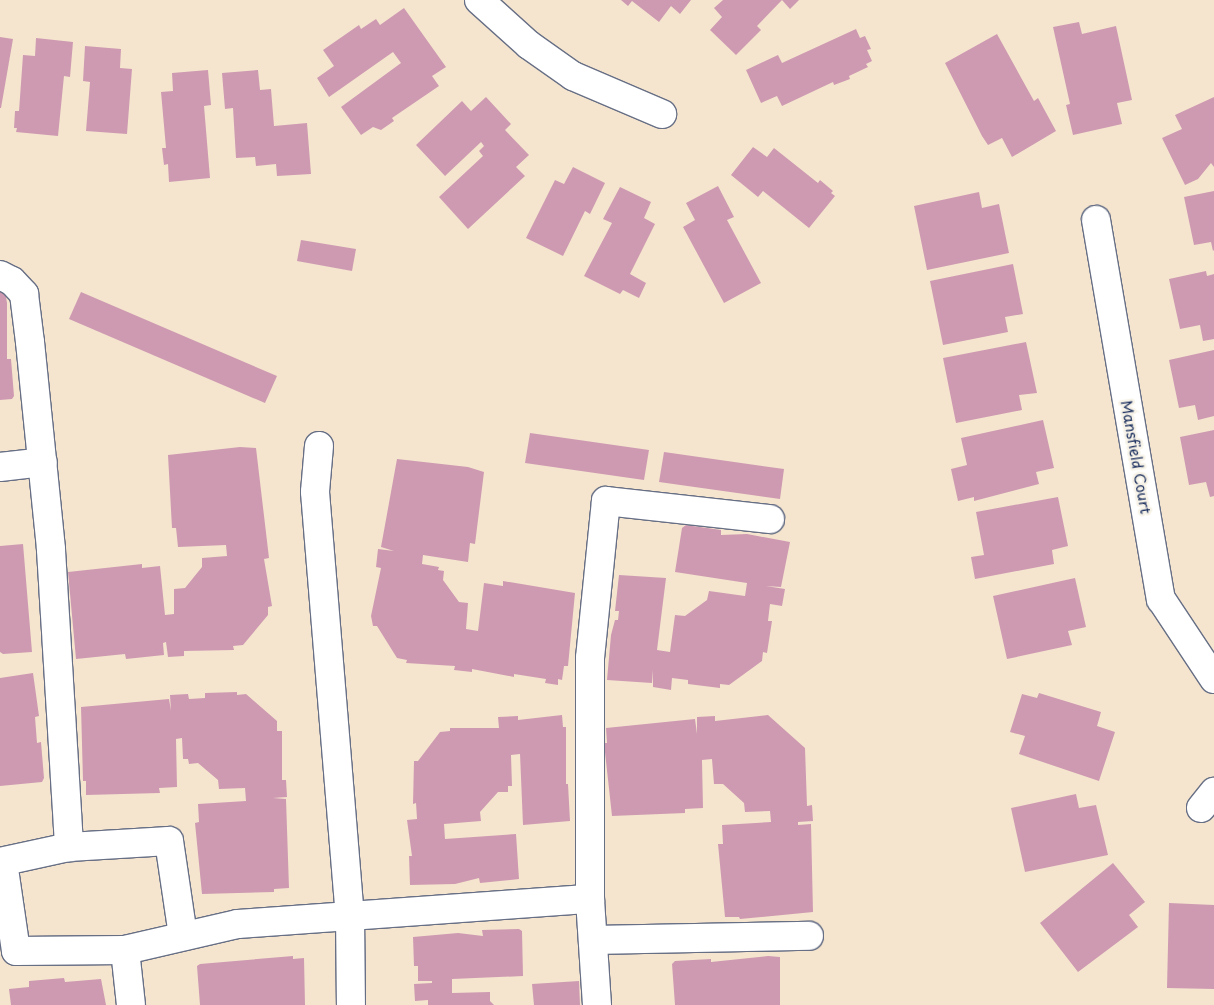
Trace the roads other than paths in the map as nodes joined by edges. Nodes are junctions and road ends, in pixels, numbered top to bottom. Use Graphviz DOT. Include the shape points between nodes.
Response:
graph roads {
  1 [pos="479,0"];
  2 [pos="662,114"];
  3 [pos="1096,220"];
  4 [pos="0,275"];
  5 [pos="319,446"];
  6 [pos="43,462"];
  7 [pos="0,467"];
  8 [pos="770,518"];
  9 [pos="1214,679"];
  10 [pos="69,847"];
  11 [pos="1,862"];
  12 [pos="590,899"];
  13 [pos="350,914"];
  14 [pos="183,936"];
  15 [pos="809,936"];
  16 [pos="594,940"];
  17 [pos="125,950"];
  18 [pos="131,1005"];
  19 [pos="351,1005"];
  20 [pos="597,1005"];
  1 -- 2 [label="street" via="529,45 573,76"];
  3 -- 9 [label="street, Mansfield Court" via="1161,599"];
  4 -- 6 [label="street" via="12,281 24,294"];
  5 -- 13 [label="street" via="315,492"];
  6 -- 7 [label="street"];
  6 -- 10 [label="street"];
  8 -- 12 [label="street" via="606,501 590,658"];
  10 -- 11 [label="street"];
  10 -- 14 [label="street" via="169,841"];
  11 -- 17 [label="street" via="16,951"];
  12 -- 13 [label="street"];
  12 -- 16 [label="street"];
  13 -- 14 [label="street" via="238,924"];
  13 -- 19 [label="street"];
  14 -- 17 [label="street"];
  15 -- 16 [label="street"];
  16 -- 20 [label="street"];
  17 -- 18 [label="street"];
}
